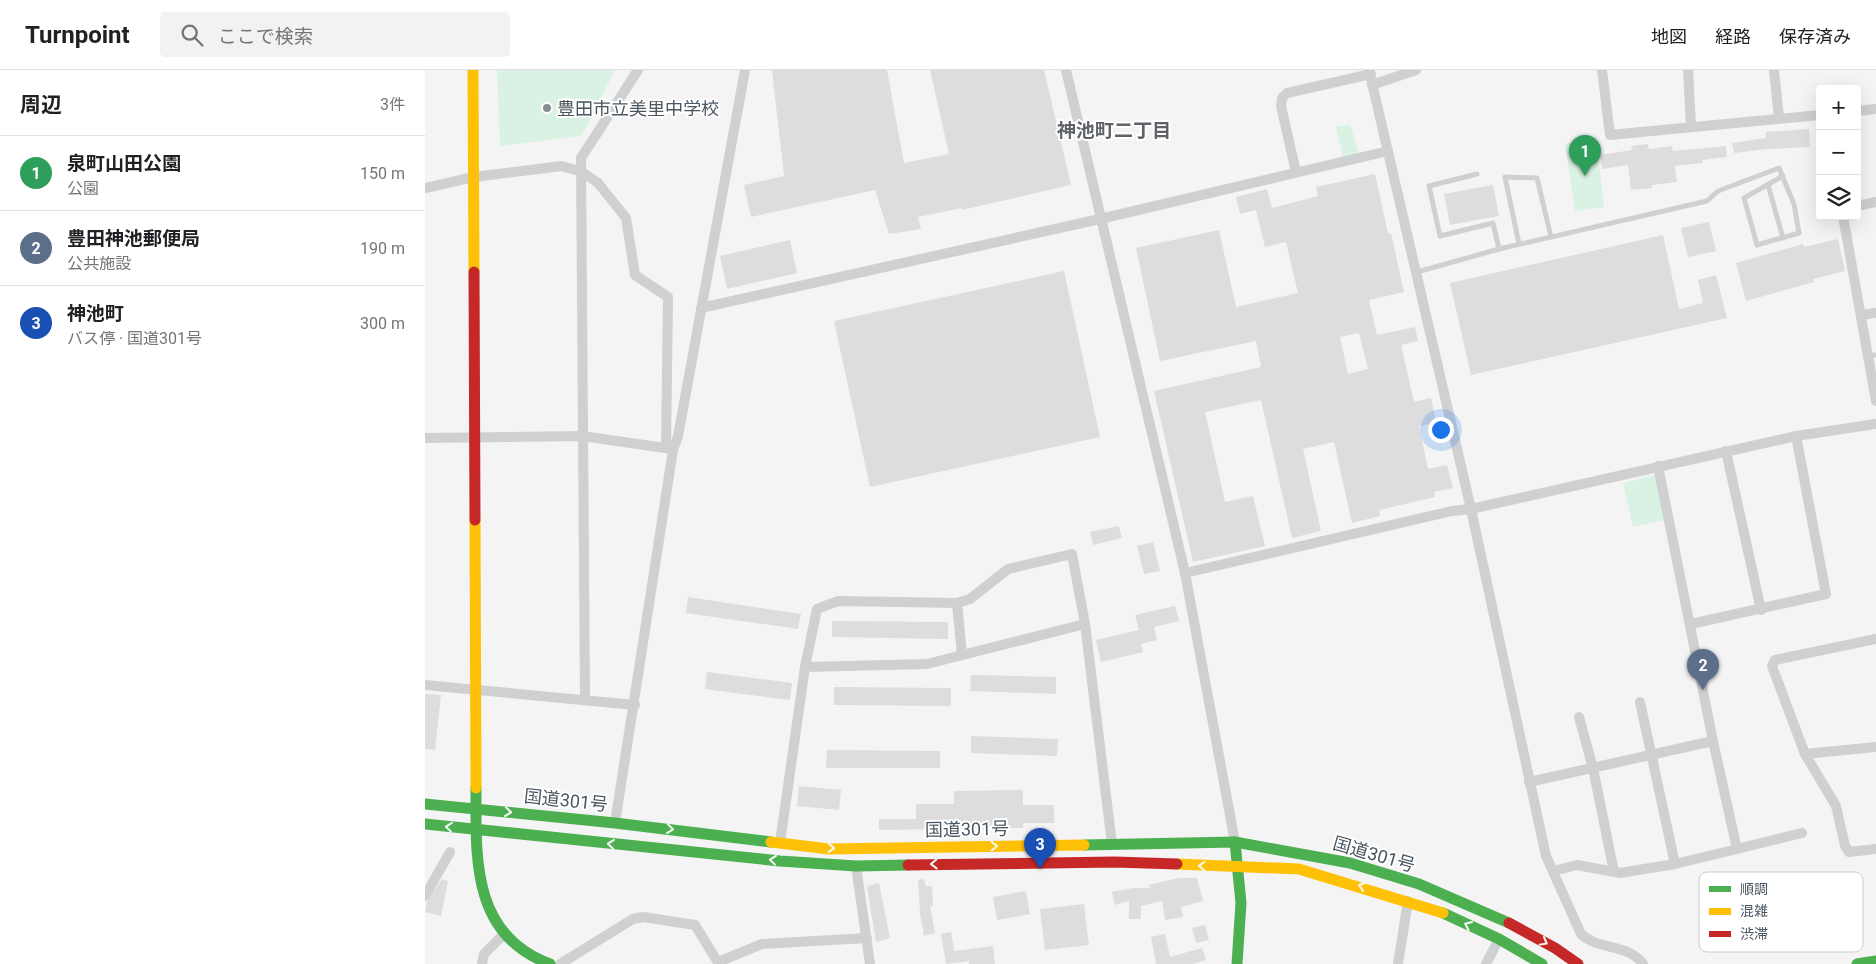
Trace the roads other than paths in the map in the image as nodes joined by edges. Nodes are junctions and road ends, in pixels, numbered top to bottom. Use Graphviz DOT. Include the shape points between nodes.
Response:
graph roads {
  1 [pos="473,70"];
  2 [pos="638,70"];
  3 [pos="745,70"];
  4 [pos="1066,70"];
  5 [pos="1416,70"];
  6 [pos="1603,70"];
  7 [pos="1688,70"];
  8 [pos="1774,70"];
  9 [pos="1370,72"];
  10 [pos="1372,85"];
  11 [pos="1876,109"];
  12 [pos="1861,111"];
  13 [pos="1816,115"];
  14 [pos="1779,118"];
  15 [pos="1691,126"];
  16 [pos="1388,151"];
  17 [pos="582,172"];
  18 [pos="1296,172"];
  19 [pos="1477,174"];
  20 [pos="1783,176"];
  21 [pos="473,177"];
  22 [pos="1768,185"];
  23 [pos="425,188"];
  24 [pos="1876,202"];
  25 [pos="1861,205"];
  26 [pos="1100,219"];
  27 [pos="1844,220"];
  28 [pos="1551,237"];
  29 [pos="1783,238"];
  30 [pos="1519,244"];
  31 [pos="1499,249"];
  32 [pos="1417,272"];
  33 [pos="701,308"];
  34 [pos="1876,313"];
  35 [pos="1861,315"];
  36 [pos="1872,355"];
  37 [pos="1876,401"];
  38 [pos="1876,424"];
  39 [pos="581,436"];
  40 [pos="1796,436"];
  41 [pos="475,437"];
  42 [pos="425,438"];
  43 [pos="670,448"];
  44 [pos="1726,452"];
  45 [pos="1658,466"];
  46 [pos="1471,509"];
  47 [pos="1185,573"];
  48 [pos="957,603"];
  49 [pos="1761,610"];
  50 [pos="1085,624"];
  51 [pos="1691,624"];
  52 [pos="1876,639"];
  53 [pos="962,655"];
  54 [pos="805,667"];
  55 [pos="425,685"];
  56 [pos="476,690"];
  57 [pos="585,700"];
  58 [pos="1640,702"];
  59 [pos="635,705"];
  60 [pos="1579,717"];
  61 [pos="1713,742"];
  62 [pos="1876,747"];
  63 [pos="1805,754"];
  64 [pos="1652,755"];
  65 [pos="1593,768"];
  66 [pos="1529,782"];
  67 [pos="425,804"];
  68 [pos="476,809"];
  69 [pos="615,823"];
  70 [pos="425,824"];
  71 [pos="477,830"];
  72 [pos="1801,833"];
  73 [pos="1235,842"];
  74 [pos="780,843"];
  75 [pos="1112,844"];
  76 [pos="1737,849"];
  77 [pos="1876,849"];
  78 [pos="450,852"];
  79 [pos="1675,864"];
  80 [pos="856,866"];
  81 [pos="1240,868"];
  82 [pos="1553,871"];
  83 [pos="1614,872"];
  84 [pos="425,896"];
  85 [pos="1408,901"];
  86 [pos="505,933"];
  87 [pos="867,938"];
  88 [pos="1499,939"];
  89 [pos="1876,961"];
  90 [pos="719,963"];
  91 [pos="482,964"];
  92 [pos="550,964"];
  93 [pos="560,964"];
  94 [pos="870,964"];
  95 [pos="1237,964"];
  96 [pos="1398,964"];
  97 [pos="1486,964"];
  98 [pos="1542,964"];
  99 [pos="1578,964"];
  100 [pos="1643,964"];
  101 [pos="1857,964"];
  1 -- 21 [label="main road"];
  2 -- 17 [label="street" via="581,158"];
  3 -- 33 [label="street"];
  4 -- 26 [label="street"];
  5 -- 10 [label="street"];
  6 -- 15 [label="street" via="1610,134"];
  7 -- 15 [label="street"];
  8 -- 14 [label="street"];
  9 -- 10 [label="street"];
  9 -- 18 [label="street" via="1287,93 1282,98"];
  10 -- 16 [label="street"];
  11 -- 12 [label="street"];
  13 -- 14 [label="street"];
  14 -- 15 [label="street"];
  16 -- 18 [label="street"];
  16 -- 32 [label="street"];
  17 -- 21 [label="street" via="562,166"];
  17 -- 39 [label="street"];
  17 -- 43 [label="street" via="598,183 626,218 635,275 668,297"];
  18 -- 26 [label="street"];
  19 -- 31 [label="lane" via="1429,186 1440,236 1493,223"];
  20 -- 22 [label="lane"];
  20 -- 28 [label="lane" via="1779,168 1718,191 1707,201"];
  20 -- 29 [label="lane" via="1794,204 1799,233"];
  21 -- 23 [label="street"];
  21 -- 41 [label="main road"];
  22 -- 29 [label="lane"];
  22 -- 29 [label="lane" via="1744,198 1757,244"];
  24 -- 25 [label="street"];
  26 -- 33 [label="street"];
  26 -- 47 [label="street"];
  27 -- 35 [label="street"];
  28 -- 30 [label="lane"];
  28 -- 30 [label="lane" via="1537,178 1505,177"];
  30 -- 31 [label="lane"];
  31 -- 32 [label="lane"];
  32 -- 46 [label="street"];
  33 -- 43 [label="street" via="678,436"];
  34 -- 35 [label="street"];
  35 -- 36 [label="street"];
  36 -- 37 [label="street"];
  38 -- 40 [label="street"];
  39 -- 41 [label="street"];
  39 -- 43 [label="street"];
  39 -- 57 [label="street"];
  40 -- 44 [label="street"];
  40 -- 49 [label="street" via="1826,594"];
  41 -- 42 [label="street"];
  41 -- 56 [label="main road"];
  43 -- 59 [label="street"];
  44 -- 45 [label="street"];
  44 -- 49 [label="street"];
  45 -- 46 [label="street"];
  45 -- 51 [label="street"];
  46 -- 47 [label="street"];
  46 -- 66 [label="street"];
  47 -- 73 [label="street"];
  48 -- 50 [label="street" via="970,599 1008,569 1072,554"];
  48 -- 53 [label="street"];
  48 -- 54 [label="street" via="828,603 817,609"];
  49 -- 51 [label="street"];
  50 -- 53 [label="street"];
  50 -- 75 [label="street"];
  51 -- 61 [label="street"];
  52 -- 63 [label="street" via="1775,660 1772,666"];
  53 -- 54 [label="street" via="927,664"];
  54 -- 74 [label="street"];
  55 -- 56 [label="street"];
  56 -- 57 [label="street"];
  56 -- 68 [label="main road"];
  57 -- 59 [label="street"];
  58 -- 64 [label="street"];
  59 -- 69 [label="street"];
  60 -- 65 [label="street"];
  61 -- 64 [label="street"];
  61 -- 76 [label="street"];
  62 -- 63 [label="street"];
  63 -- 77 [label="street" via="1836,806 1849,852"];
  64 -- 65 [label="street"];
  64 -- 79 [label="street"];
  65 -- 66 [label="street"];
  65 -- 83 [label="street"];
  66 -- 82 [label="street" via="1546,856"];
  67 -- 68 [label="main road, 国道301号"];
  68 -- 69 [label="main road, 国道301号, one-way"];
  68 -- 71 [label="main road"];
  69 -- 74 [label="main road, 国道301号, one-way"];
  71 -- 70 [label="main road, 国道301号, one-way"];
  80 -- 71 [label="main road, 国道301号, one-way"];
  71 -- 86 [label="main road" via="479,878 483,893"];
  72 -- 76 [label="street"];
  73 -- 75 [label="main road, 国道301号"];
  73 -- 81 [label="main road"];
  73 -- 99 [label="main road, 国道301号, one-way" via="1350,863 1419,884 1509,922"];
  74 -- 75 [label="main road, 国道301号, one-way" via="829,848"];
  76 -- 79 [label="street"];
  78 -- 84 [label="street"];
  79 -- 83 [label="street"];
  81 -- 80 [label="main road, 国道301号, one-way" via="1115,862"];
  80 -- 87 [label="street"];
  85 -- 81 [label="main road, 国道301号, one-way" via="1299,869"];
  81 -- 95 [label="main road" via="1242,915"];
  82 -- 83 [label="street" via="1577,864"];
  82 -- 100 [label="street" via="1581,934 1590,942 1631,952"];
  88 -- 85 [label="main road, 国道301号, one-way"];
  85 -- 96 [label="street"];
  86 -- 91 [label="street" via="484,954"];
  86 -- 92 [label="main road" via="520,948"];
  87 -- 90 [label="street" via="762,944"];
  87 -- 94 [label="street"];
  88 -- 97 [label="street"];
  88 -- 98 [label="main road, 国道301号"];
  89 -- 101 [label="main road"];
  90 -- 93 [label="street" via="695,925 643,917 633,919"];
}
